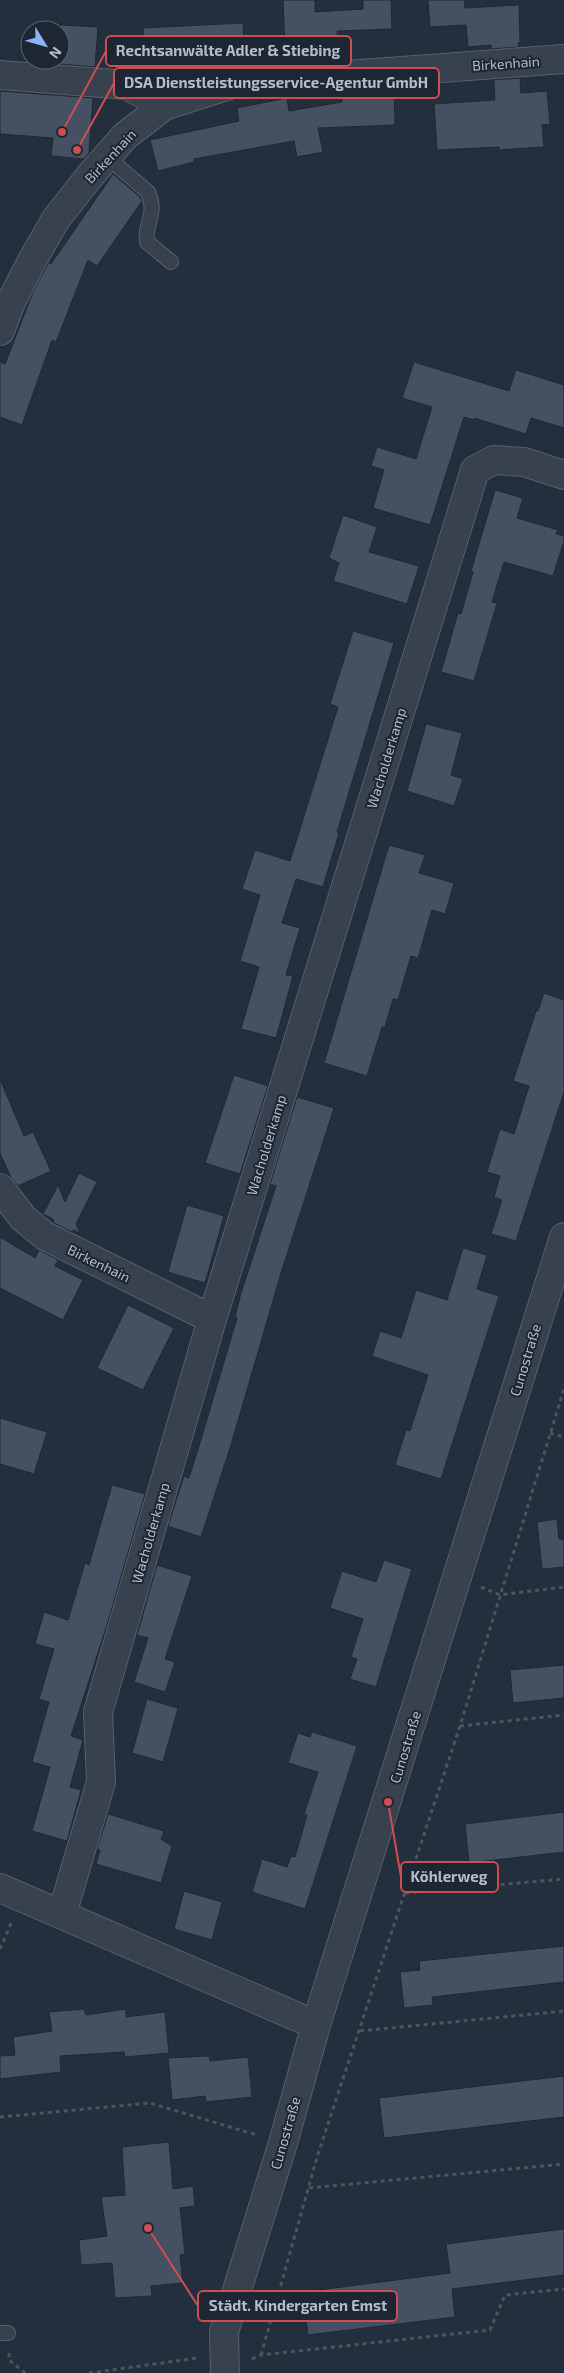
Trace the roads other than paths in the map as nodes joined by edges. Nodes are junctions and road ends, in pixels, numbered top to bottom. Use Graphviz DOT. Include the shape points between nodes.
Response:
graph roads {
  1 [pos="564,59"];
  2 [pos="0,76"];
  3 [pos="164,106"];
  4 [pos="107,157"];
  5 [pos="171,262"];
  6 [pos="0,331"];
  7 [pos="564,474"];
  8 [pos="0,1188"];
  9 [pos="564,1237"];
  10 [pos="212,1319"];
  11 [pos="0,1888"];
  12 [pos="62,1914"];
  13 [pos="316,2025"];
  14 [pos="224,2365"];
  1 -- 3 [label="street, Birkenhain" via="236,83"];
  2 -- 3 [label="street" via="127,85"];
  3 -- 4 [label="street, Birkenhain" via="125,136"];
  4 -- 5 [label="lane" via="148,192 152,200 152,217 146,234 147,242"];
  4 -- 6 [label="street, Birkenhain" via="52,227 14,296"];
  7 -- 10 [label="street, Wacholderkamp" via="524,462 494,460 475,470"];
  8 -- 10 [label="street, Birkenhain" via="23,1218 45,1236"];
  9 -- 13 [label="street, Cunostraße"];
  10 -- 12 [label="street, Wacholderkamp" via="98,1712 101,1782"];
  11 -- 12 [label="street"];
  12 -- 13 [label="street"];
  13 -- 14 [label="street, Cunostraße" via="224,2332"];
}
